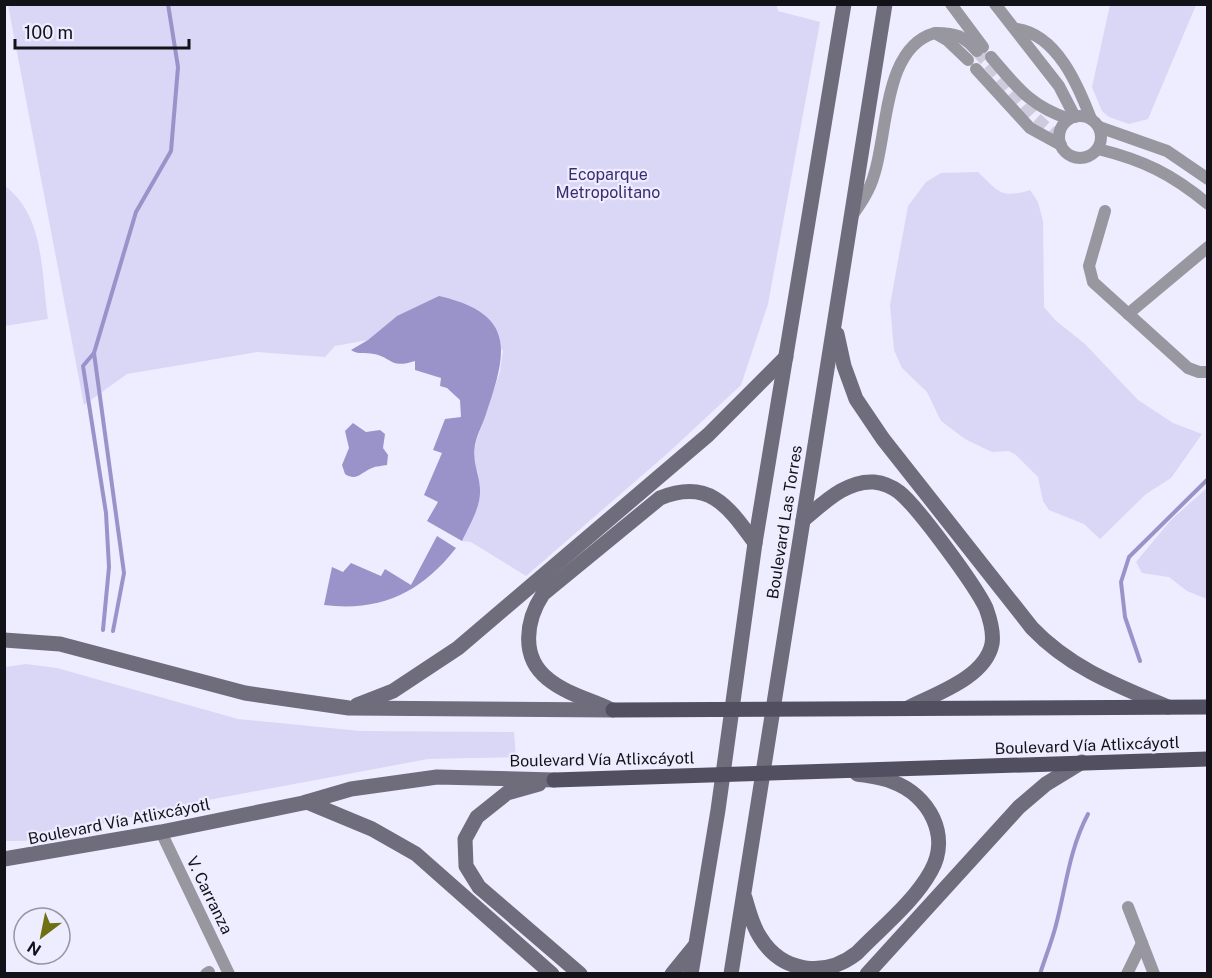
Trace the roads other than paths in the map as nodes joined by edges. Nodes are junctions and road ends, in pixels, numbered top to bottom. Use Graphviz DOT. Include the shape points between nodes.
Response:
graph roads {
  1 [pos="844,4"];
  2 [pos="885,4"];
  3 [pos="951,4"];
  4 [pos="996,4"];
  5 [pos="1017,29"];
  6 [pos="979,57"];
  7 [pos="1059,86"];
  8 [pos="1040,106"];
  9 [pos="1072,118"];
  10 [pos="1095,123"];
  11 [pos="1061,145"];
  12 [pos="1098,149"];
  13 [pos="1208,179"];
  14 [pos="1208,204"];
  15 [pos="1105,211"];
  16 [pos="852,217"];
  17 [pos="1208,247"];
  18 [pos="1128,314"];
  19 [pos="835,325"];
  20 [pos="786,357"];
  21 [pos="1208,372"];
  22 [pos="803,520"];
  23 [pos="754,543"];
  24 [pos="4,640"];
  25 [pos="1168,707"];
  26 [pos="1208,707"];
  27 [pos="349,708"];
  28 [pos="908,708"];
  29 [pos="613,710"];
  30 [pos="1208,759"];
  31 [pos="1082,762"];
  32 [pos="845,772"];
  33 [pos="554,780"];
  34 [pos="307,802"];
  35 [pos="161,832"];
  36 [pos="4,859"];
  37 [pos="744,894"];
  38 [pos="1128,907"];
  39 [pos="1142,943"];
  40 [pos="695,945"];
  41 [pos="229,974"];
  42 [pos="552,974"];
  43 [pos="580,974"];
  44 [pos="672,974"];
  45 [pos="691,974"];
  46 [pos="731,974"];
  47 [pos="867,974"];
  48 [pos="1127,974"];
  49 [pos="1154,974"];
  1 -- 20 [label="main road, Boulevard Las Torres"];
  2 -- 16 [label="main road, Boulevard Las Torres"];
  3 -- 6 [label="street"];
  4 -- 5 [label="street"];
  5 -- 7 [label="street"];
  5 -- 10 [label="street" via="1031,31 1042,39 1074,78"];
  6 -- 8 [label="street"];
  6 -- 11 [label="street" via="1030,128"];
  6 -- 16 [label="street" via="935,33 911,46 900,62 875,175"];
  7 -- 8 [label="street" via="1056,99"];
  7 -- 9 [label="street"];
  8 -- 9 [label="street"];
  9 -- 10 [label="street"];
  9 -- 11 [label="street" via="1062,126"];
  10 -- 12 [label="street" via="1102,138"];
  10 -- 13 [label="street" via="1167,151"];
  11 -- 12 [label="street" via="1066,152 1083,158"];
  12 -- 14 [label="street" via="1166,173"];
  15 -- 18 [label="street" via="1089,266 1090,276"];
  16 -- 19 [label="main road, Boulevard Las Torres"];
  17 -- 18 [label="street"];
  18 -- 21 [label="street" via="1188,368"];
  19 -- 22 [label="main road, Boulevard Las Torres"];
  19 -- 25 [label="main road" via="856,399 1032,628 1051,648 1088,672"];
  20 -- 23 [label="main road, Boulevard Las Torres"];
  20 -- 27 [label="main road" via="708,435 458,648 393,691"];
  22 -- 28 [label="main road" via="833,496 857,484 887,484 911,503 980,597 993,642 983,662 960,681"];
  22 -- 37 [label="main road, Boulevard Las Torres"];
  23 -- 29 [label="main road" via="716,499 694,490 676,491 660,498 543,594 533,610 528,638 536,666 555,684"];
  23 -- 40 [label="main road, Boulevard Las Torres" via="718,810"];
  24 -- 27 [label="main road" via="60,644 245,693"];
  25 -- 26 [label="main road"];
  25 -- 28 [label="main road"];
  27 -- 29 [label="main road"];
  28 -- 29 [label="main road"];
  30 -- 31 [label="main road, Boulevard Vía Atlixcáyotl"];
  31 -- 32 [label="main road, Boulevard Vía Atlixcáyotl"];
  31 -- 47 [label="main road" via="1046,784 1019,807"];
  32 -- 33 [label="main road, Boulevard Vía Atlixcáyotl"];
  32 -- 37 [label="main road" via="895,782 922,800 930,811 939,836 938,849 936,861 922,885 846,962 822,970 795,965 770,949 756,930"];
  33 -- 34 [label="main road, Boulevard Vía Atlixcáyotl" via="437,777 351,789"];
  33 -- 43 [label="main road" via="507,793 486,807 470,827 464,852 466,866 479,887"];
  34 -- 35 [label="main road, Boulevard Vía Atlixcáyotl"];
  34 -- 42 [label="main road" via="372,829 416,854"];
  35 -- 36 [label="main road, Boulevard Vía Atlixcáyotl"];
  35 -- 41 [label="street, V. Carranza"];
  37 -- 46 [label="main road, Boulevard Las Torres"];
  38 -- 39 [label="street"];
  39 -- 48 [label="street"];
  39 -- 49 [label="street"];
  40 -- 44 [label="main road"];
  40 -- 45 [label="main road, Boulevard Las Torres"];
}
